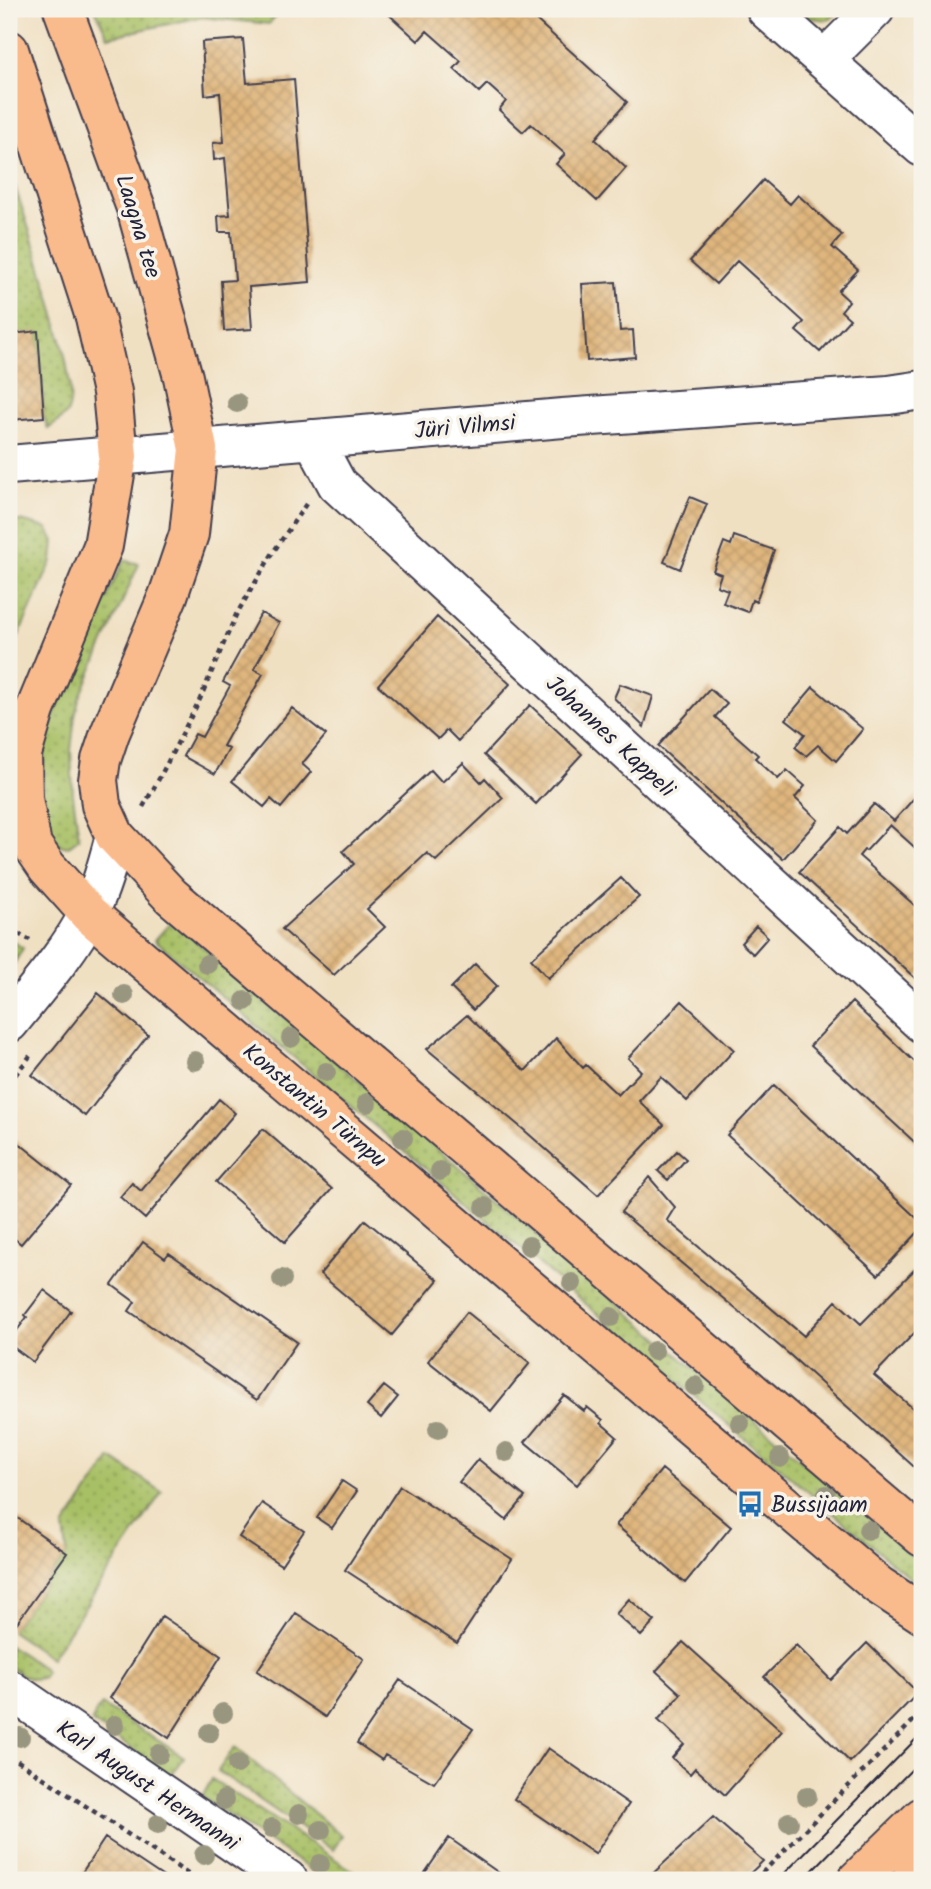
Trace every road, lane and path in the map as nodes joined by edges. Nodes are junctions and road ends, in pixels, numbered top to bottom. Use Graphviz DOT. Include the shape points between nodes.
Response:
graph roads {
  1 [pos="63,9"];
  2 [pos="766,9"];
  3 [pos="875,9"];
  4 [pos="9,50"];
  5 [pos="824,60"];
  6 [pos="922,147"];
  7 [pos="922,390"];
  8 [pos="313,439"];
  9 [pos="198,449"];
  10 [pos="118,456"];
  11 [pos="9,464"];
  12 [pos="308,500"];
  13 [pos="126,826"];
  14 [pos="89,914"];
  15 [pos="9,1023"];
  16 [pos="922,1023"];
  17 [pos="922,1538"];
  18 [pos="922,1614"];
  19 [pos="9,1689"];
  20 [pos="922,1712"];
  21 [pos="9,1755"];
  22 [pos="922,1817"];
  23 [pos="922,1869"];
  24 [pos="197,1880"];
  25 [pos="288,1880"];
  26 [pos="755,1880"];
  27 [pos="857,1880"];
  28 [pos="911,1880"];
  1 -- 9 [label="main road, Laagna tee" via="136,208"];
  2 -- 5 [label="street"];
  3 -- 5 [label="street"];
  4 -- 10 [label="main road" via="95,317 112,392"];
  5 -- 6 [label="street"];
  7 -- 8 [label="street, Jüri Vilmsi"];
  8 -- 9 [label="street, Jüri Vilmsi"];
  8 -- 16 [label="street, Johannes Kappeli" via="337,484"];
  9 -- 10 [label="street, Jüri Vilmsi"];
  9 -- 13 [label="main road" via="190,534 101,760 101,804"];
  10 -- 11 [label="street, Jüri Vilmsi"];
  10 -- 14 [label="main road, Konstantin Türnpu" via="103,546 35,710 22,754 23,799 32,845"];
  12 -- 13 [label="path" via="236,615 160,777"];
  13 -- 14 [label="street"];
  13 -- 17 [label="main road" via="171,896"];
  14 -- 15 [label="street"];
  14 -- 18 [label="main road, Konstantin Türnpu" via="878,1586"];
  19 -- 25 [label="street, Karl August Hermanni"];
  20 -- 26 [label="path"];
  21 -- 24 [label="path"];
  22 -- 27 [label="main road"];
  23 -- 28 [label="main road"];
}
